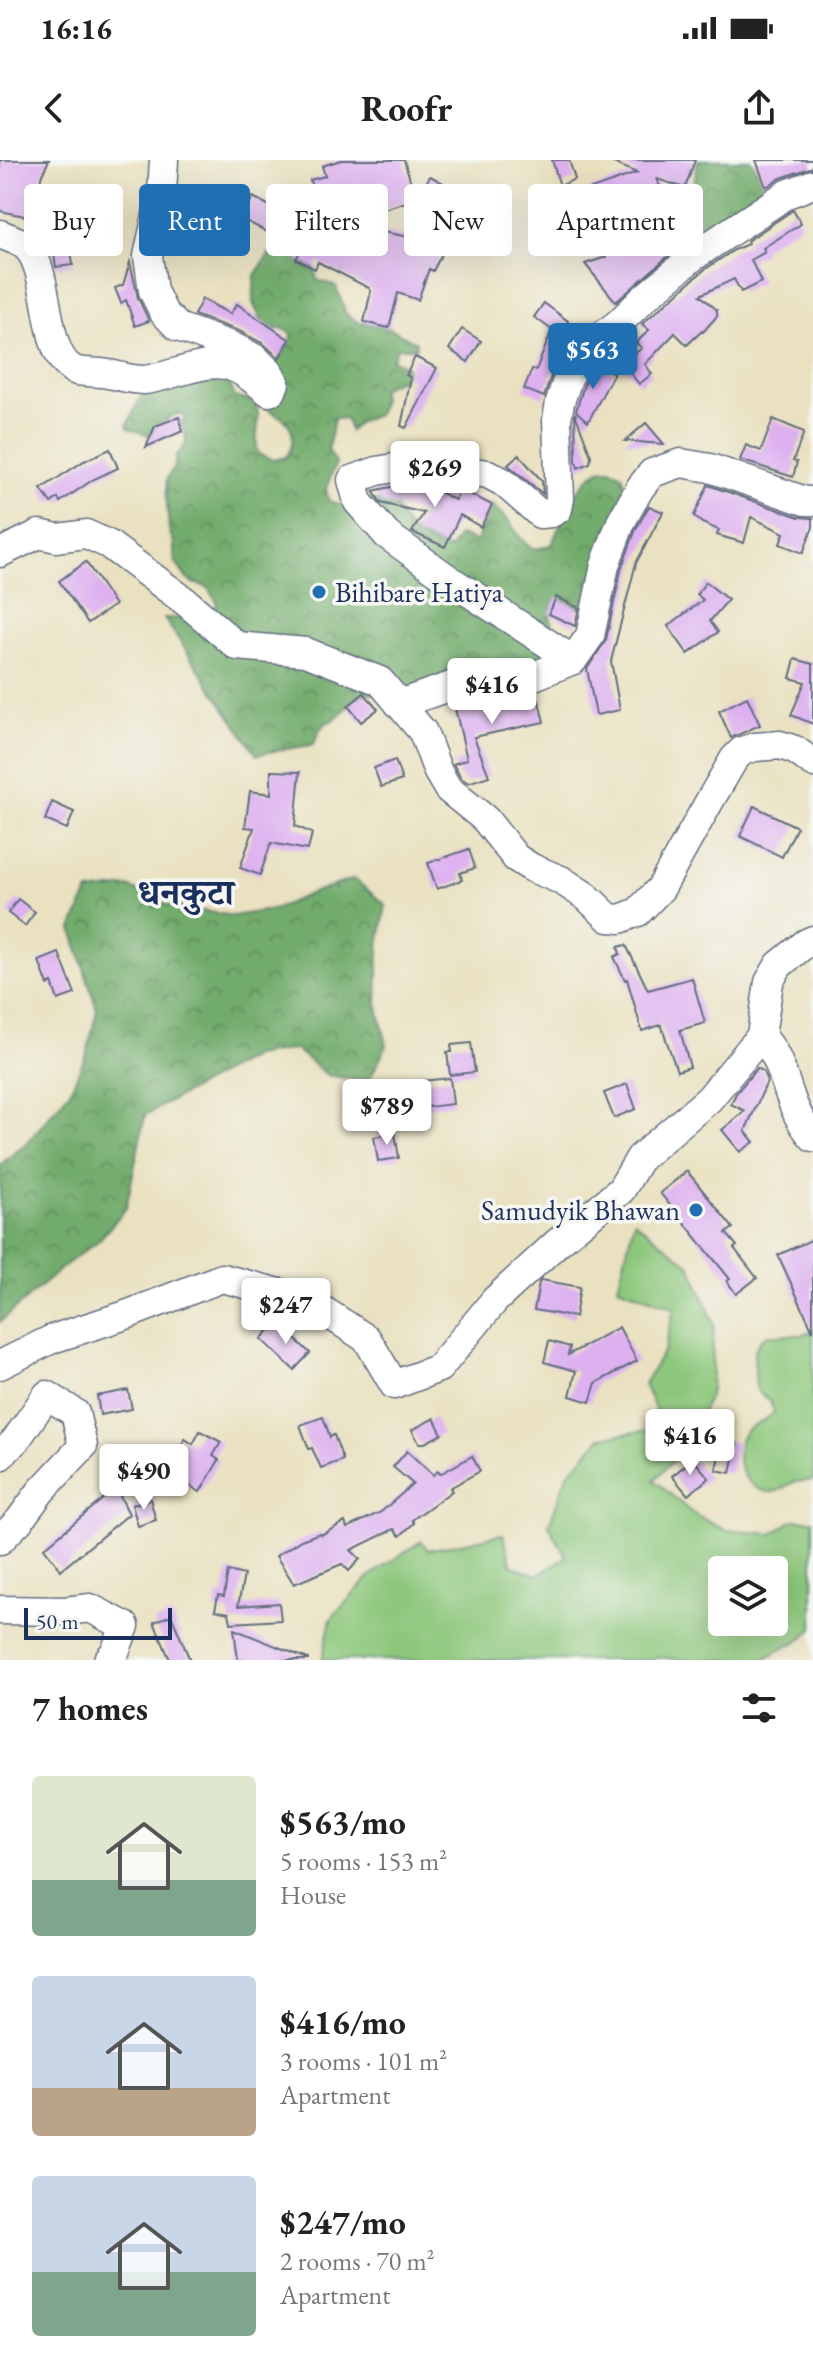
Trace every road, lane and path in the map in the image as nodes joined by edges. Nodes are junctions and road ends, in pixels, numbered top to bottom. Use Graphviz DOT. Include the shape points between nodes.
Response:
graph roads {
  1 [pos="164,160"];
  2 [pos="813,184"];
  3 [pos="0,234"];
  4 [pos="813,501"];
  5 [pos="0,553"];
  6 [pos="573,660"];
  7 [pos="399,704"];
  8 [pos="813,763"];
  9 [pos="813,940"];
  10 [pos="761,1036"];
  11 [pos="813,1137"];
  12 [pos="0,1365"];
  13 [pos="0,1456"];
  14 [pos="0,1540"];
  15 [pos="0,1610"];
  16 [pos="108,1660"];
  1 -- 3 [label="street" via="148,256 153,291 178,327 256,359 275,383 272,391 228,364 145,380 71,369 56,348 30,252"];
  2 -- 6 [label="street" via="787,194 694,256 586,348 560,402 558,509 540,514 503,482 475,472 417,464 352,480 358,502 387,535"];
  4 -- 6 [label="street" via="710,468 681,463 652,473 621,522 605,565 590,636"];
  5 -- 7 [label="street" via="39,534 86,534 108,544 237,646 306,652 380,681"];
  6 -- 7 [label="street" via="534,676 460,683"];
  7 -- 8 [label="street" via="423,732 448,789 485,819 516,858 561,880 609,918 638,912 661,888 742,751 780,745"];
  9 -- 10 [label="street" via="779,965 769,982"];
  10 -- 11 [label="street" via="777,1056 788,1095"];
  10 -- 12 [label="street" via="709,1099 640,1158 621,1190 495,1300 439,1368 394,1385 367,1339 307,1300 222,1278 52,1339"];
  13 -- 14 [label="street" via="47,1395 75,1413 83,1446"];
  15 -- 16 [label="street" via="90,1608 125,1626"];
}
